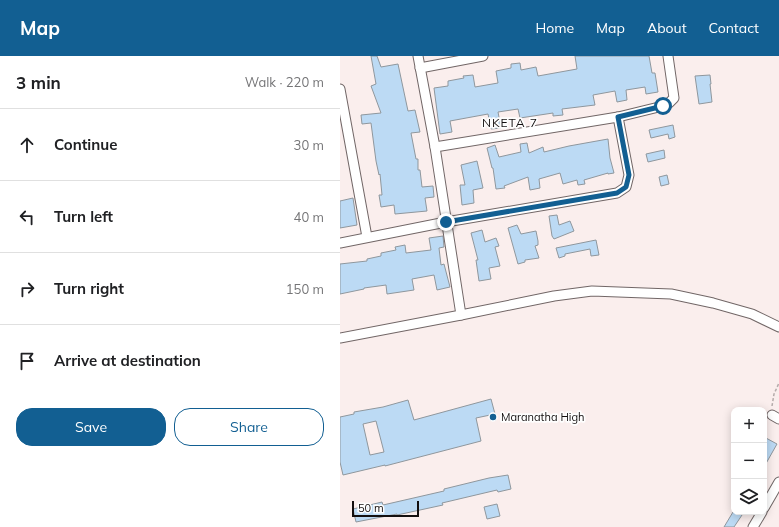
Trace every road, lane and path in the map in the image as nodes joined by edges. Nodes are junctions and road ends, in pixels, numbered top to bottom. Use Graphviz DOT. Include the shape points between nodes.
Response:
graph roads {
  1 [pos="418,56"];
  2 [pos="483,56"];
  3 [pos="668,56"];
  4 [pos="420,68"];
  5 [pos="340,89"];
  6 [pos="618,117"];
  7 [pos="435,147"];
  8 [pos="446,222"];
  9 [pos="367,237"];
  10 [pos="340,242"];
  11 [pos="461,315"];
  12 [pos="779,327"];
  13 [pos="340,338"];
  14 [pos="779,383"];
  15 [pos="775,417"];
  16 [pos="779,482"];
  17 [pos="767,503"];
  18 [pos="760,515"];
  19 [pos="754,527"];
  1 -- 4 [label="street"];
  2 -- 4 [label="street"];
  3 -- 6 [label="street" via="674,98 670,103"];
  4 -- 7 [label="street"];
  5 -- 9 [label="street"];
  6 -- 7 [label="street"];
  6 -- 8 [label="street" via="629,175 626,187 617,193"];
  7 -- 8 [label="street"];
  8 -- 9 [label="street"];
  8 -- 11 [label="street"];
  9 -- 10 [label="street"];
  11 -- 12 [label="street" via="554,296 592,291 625,292 671,294 713,303 752,314"];
  11 -- 13 [label="street"];
  14 -- 15 [label="path" via="774,394"];
  16 -- 17 [label="street"];
  18 -- 19 [label="street"];
}
